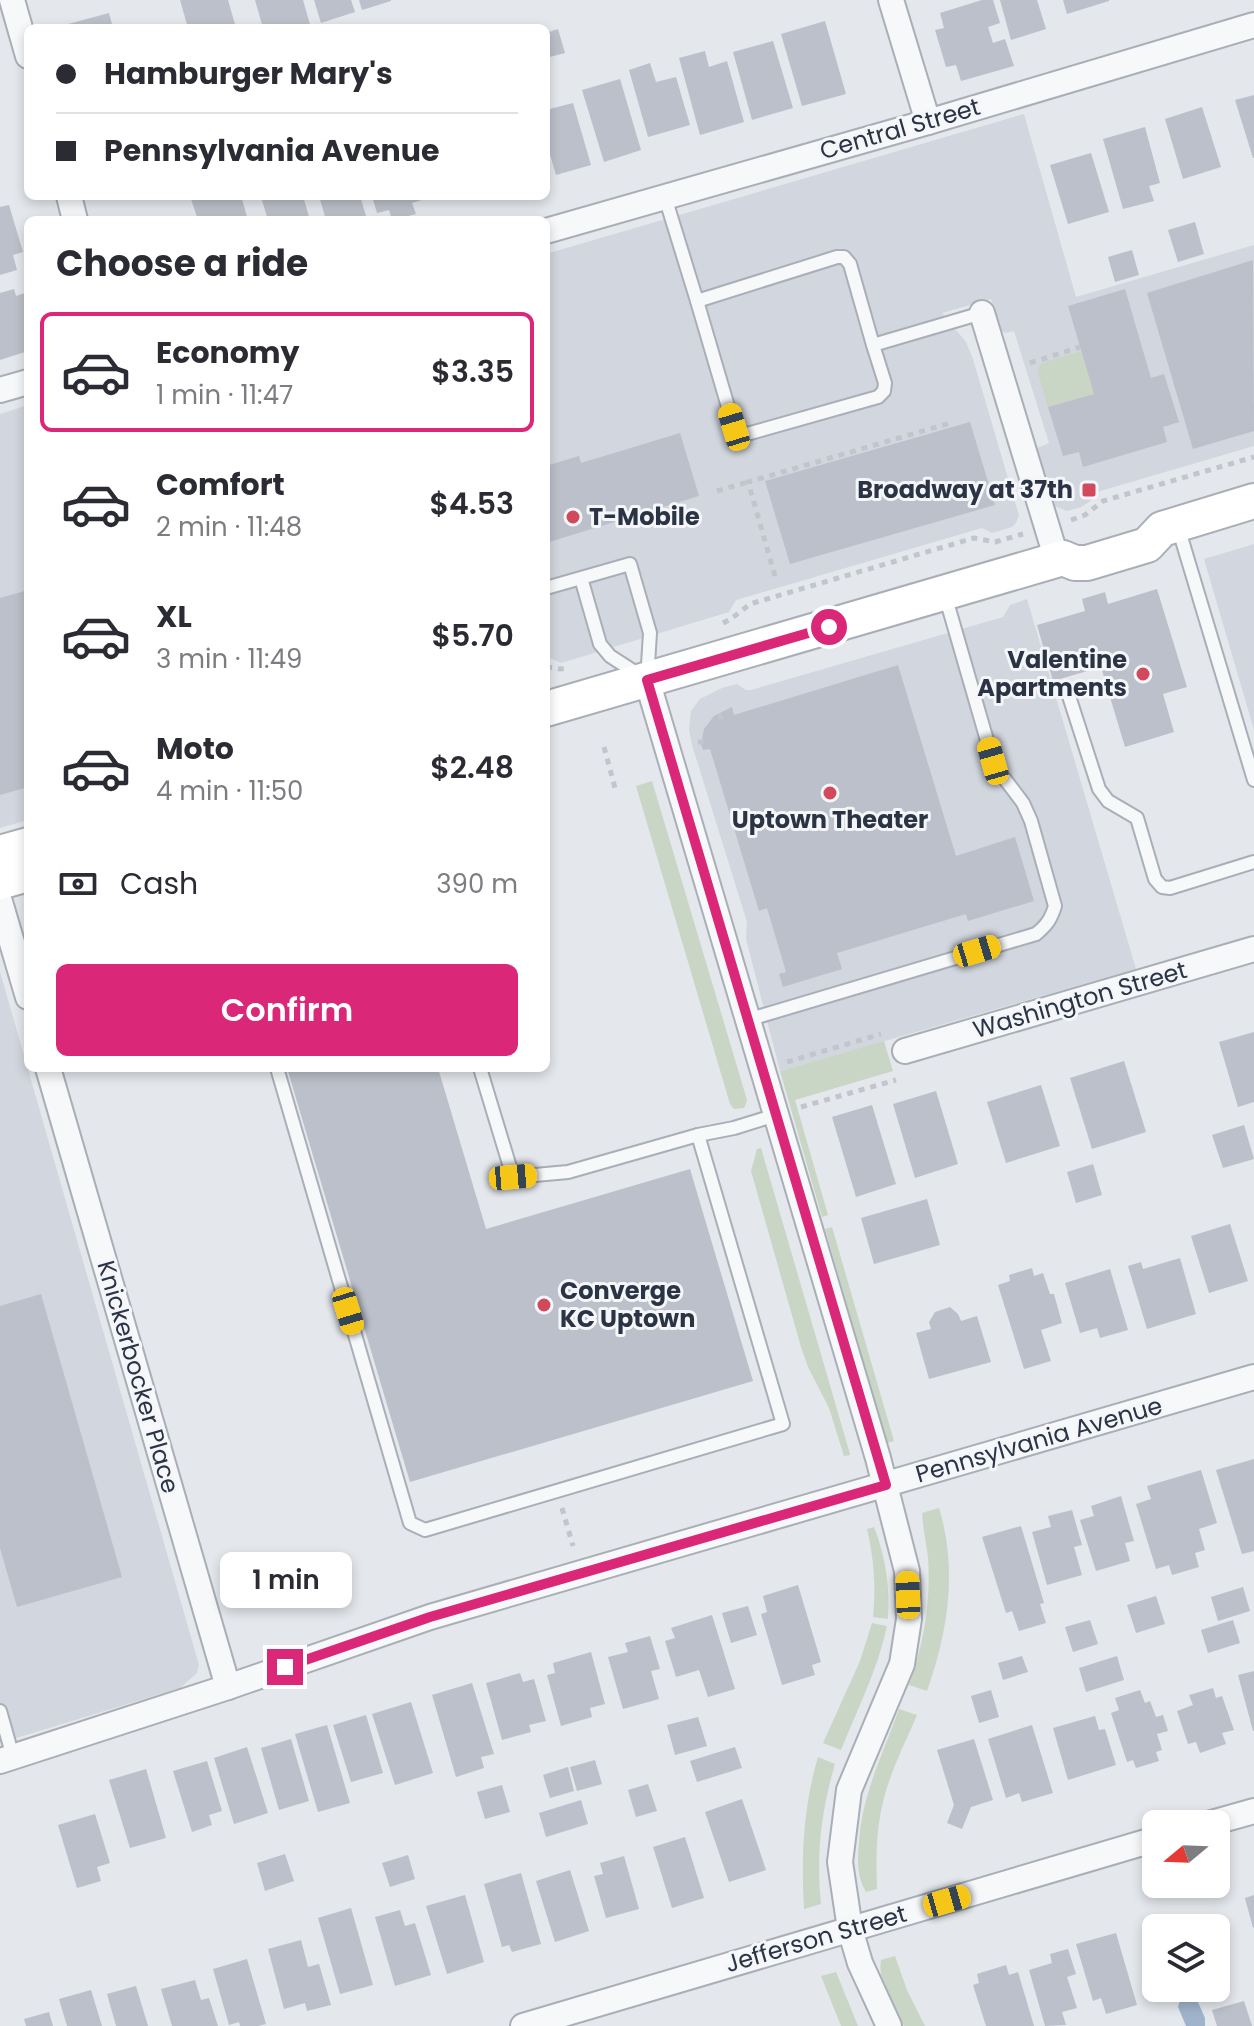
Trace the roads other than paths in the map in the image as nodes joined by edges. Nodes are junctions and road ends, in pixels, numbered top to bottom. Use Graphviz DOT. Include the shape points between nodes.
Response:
graph roads {
  1 [pos="12,0"];
  2 [pos="891,0"];
  3 [pos="1254,25"];
  4 [pos="24,42"];
  5 [pos="928,122"];
  6 [pos="665,197"];
  7 [pos="550,230"];
  8 [pos="697,301"];
  9 [pos="982,313"];
  10 [pos="873,345"];
  11 [pos="24,383"];
  12 [pos="0,390"];
  13 [pos="1254,501"];
  14 [pos="1170,526"];
  15 [pos="1060,559"];
  16 [pos="581,578"];
  17 [pos="550,587"];
  18 [pos="945,593"];
  19 [pos="647,680"];
  20 [pos="1067,690"];
  21 [pos="550,708"];
  22 [pos="1254,780"];
  23 [pos="24,846"];
  24 [pos="0,853"];
  25 [pos="1254,862"];
  26 [pos="24,875"];
  27 [pos="0,882"];
  28 [pos="0,902"];
  29 [pos="1254,949"];
  30 [pos="24,983"];
  31 [pos="747,1020"];
  32 [pos="905,1051"];
  33 [pos="49,1072"];
  34 [pos="278,1072"];
  35 [pos="481,1072"];
  36 [pos="776,1115"];
  37 [pos="698,1135"];
  38 [pos="1254,1377"];
  39 [pos="886,1485"];
  40 [pos="228,1687"];
  41 [pos="0,1711"];
  42 [pos="6,1759"];
  43 [pos="1254,1811"];
  44 [pos="1230,1818"];
  45 [pos="1142,1843"];
  46 [pos="850,1929"];
  47 [pos="523,2026"];
  48 [pos="889,2026"];
  1 -- 4 [label="street"];
  2 -- 5 [label="street"];
  3 -- 5 [label="street, Central Street"];
  5 -- 6 [label="street, Central Street"];
  6 -- 7 [label="street, Central Street"];
  6 -- 8 [label="lane"];
  8 -- 10 [label="lane" via="844,257"];
  8 -- 10 [label="lane" via="740,433 878,397 885,383"];
  9 -- 10 [label="lane"];
  9 -- 15 [label="street"];
  11 -- 12 [label="street"];
  13 -- 14 [label="main road"];
  14 -- 15 [label="main road" via="1147,545 1087,563"];
  14 -- 22 [label="lane"];
  15 -- 18 [label="main road"];
  16 -- 17 [label="lane"];
  16 -- 19 [label="lane" via="600,644"];
  16 -- 19 [label="lane" via="630,564 650,633"];
  18 -- 19 [label="main road"];
  18 -- 31 [label="lane" via="993,761 1031,821 1055,906 1051,918 1036,934"];
  19 -- 21 [label="main road"];
  19 -- 31 [label="street"];
  20 -- 25 [label="lane" via="1099,789 1108,801 1137,818 1162,887"];
  23 -- 24 [label="main road"];
  26 -- 27 [label="main road"];
  28 -- 30 [label="street"];
  29 -- 32 [label="street, Washington Street"];
  31 -- 36 [label="street"];
  33 -- 40 [label="street, Knickerbocker Place"];
  34 -- 37 [label="lane" via="410,1523 425,1530 783,1424"];
  35 -- 37 [label="lane" via="513,1177 568,1172"];
  36 -- 37 [label="lane"];
  36 -- 39 [label="street"];
  38 -- 39 [label="street, Pennsylvania Avenue"];
  39 -- 40 [label="street, Pennsylvania Avenue" via="430,1617"];
  39 -- 46 [label="street" via="907,1571 909,1619 902,1664 849,1790 840,1862"];
  40 -- 42 [label="street, Pennsylvania Avenue"];
  41 -- 42 [label="lane"];
  43 -- 44 [label="street"];
  45 -- 46 [label="street, Jefferson Street"];
  46 -- 47 [label="street, Jefferson Street"];
  46 -- 48 [label="street"];
}
